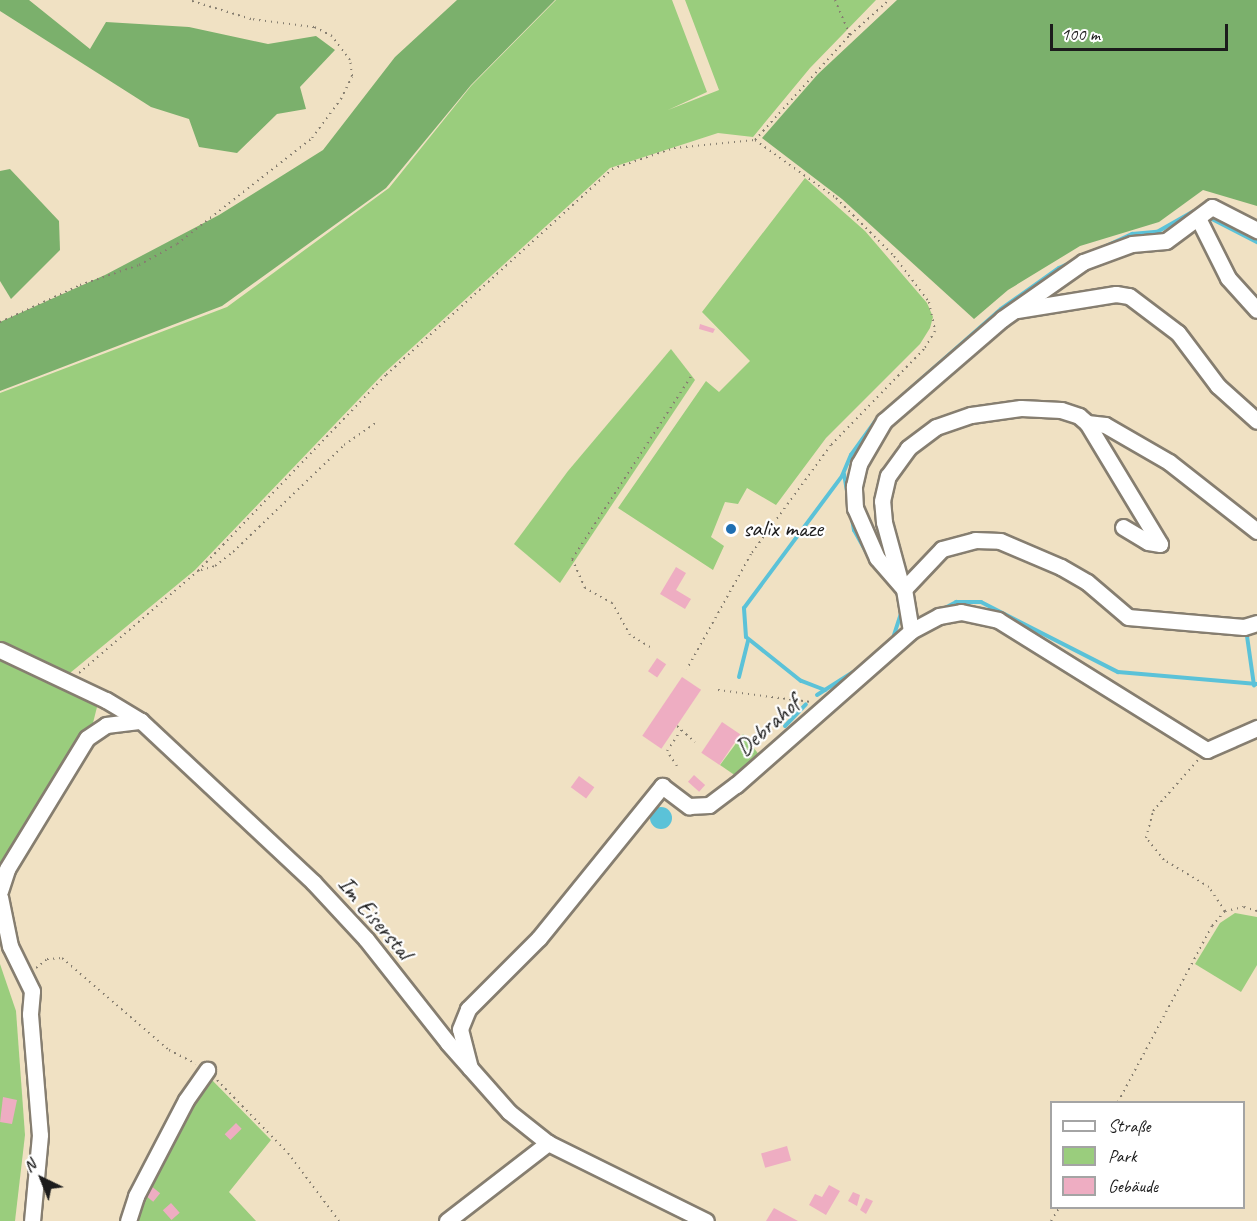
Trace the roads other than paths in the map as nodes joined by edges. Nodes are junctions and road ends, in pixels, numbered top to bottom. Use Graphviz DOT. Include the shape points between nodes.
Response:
graph roads {
  1 [pos="1198,218"];
  2 [pos="1257,230"];
  3 [pos="1017,310"];
  4 [pos="1257,310"];
  5 [pos="1257,421"];
  6 [pos="1087,423"];
  7 [pos="1123,527"];
  8 [pos="1257,531"];
  9 [pos="902,585"];
  10 [pos="1257,623"];
  11 [pos="911,631"];
  12 [pos="0,650"];
  13 [pos="141,721"];
  14 [pos="1257,728"];
  15 [pos="0,891"];
  16 [pos="0,897"];
  17 [pos="470,1068"];
  18 [pos="207,1070"];
  19 [pos="548,1143"];
  20 [pos="32,1221"];
  21 [pos="128,1221"];
  22 [pos="447,1221"];
  23 [pos="706,1221"];
  1 -- 2 [label="street" via="1212,207"];
  1 -- 3 [label="street" via="1166,241 1132,244 1083,262"];
  1 -- 4 [label="street" via="1228,278"];
  3 -- 5 [label="street" via="1116,294 1129,296 1178,333 1218,386"];
  3 -- 9 [label="street" via="884,421 859,464 854,486 859,523 877,558"];
  6 -- 7 [label="street" via="1160,544 1148,542"];
  6 -- 8 [label="street" via="1105,425 1175,467"];
  6 -- 9 [label="street" via="1060,410 1021,408 971,415 936,427 908,448 888,476 882,501"];
  9 -- 10 [label="street" via="942,549 975,540 999,541 1087,582 1128,617 1244,627"];
  9 -- 11 [label="street"];
  11 -- 14 [label="street, Debrahof" via="939,616 961,612 998,620 1207,750"];
  11 -- 17 [label="street, Debrahof" via="736,785 708,804 689,806 662,786 539,938 468,1009 460,1029"];
  12 -- 13 [label="street, Im Eiserstal"];
  13 -- 15 [label="street" via="106,725 87,738 7,869"];
  13 -- 17 [label="street, Im Eiserstal" via="313,882 366,939"];
  16 -- 20 [label="street" via="10,946 32,991 30,1014 40,1135"];
  17 -- 19 [label="street, Im Eiserstal" via="509,1112"];
  18 -- 21 [label="street" via="186,1100 136,1196"];
  19 -- 22 [label="street"];
  19 -- 23 [label="street, Im Eiserstal"];
}
